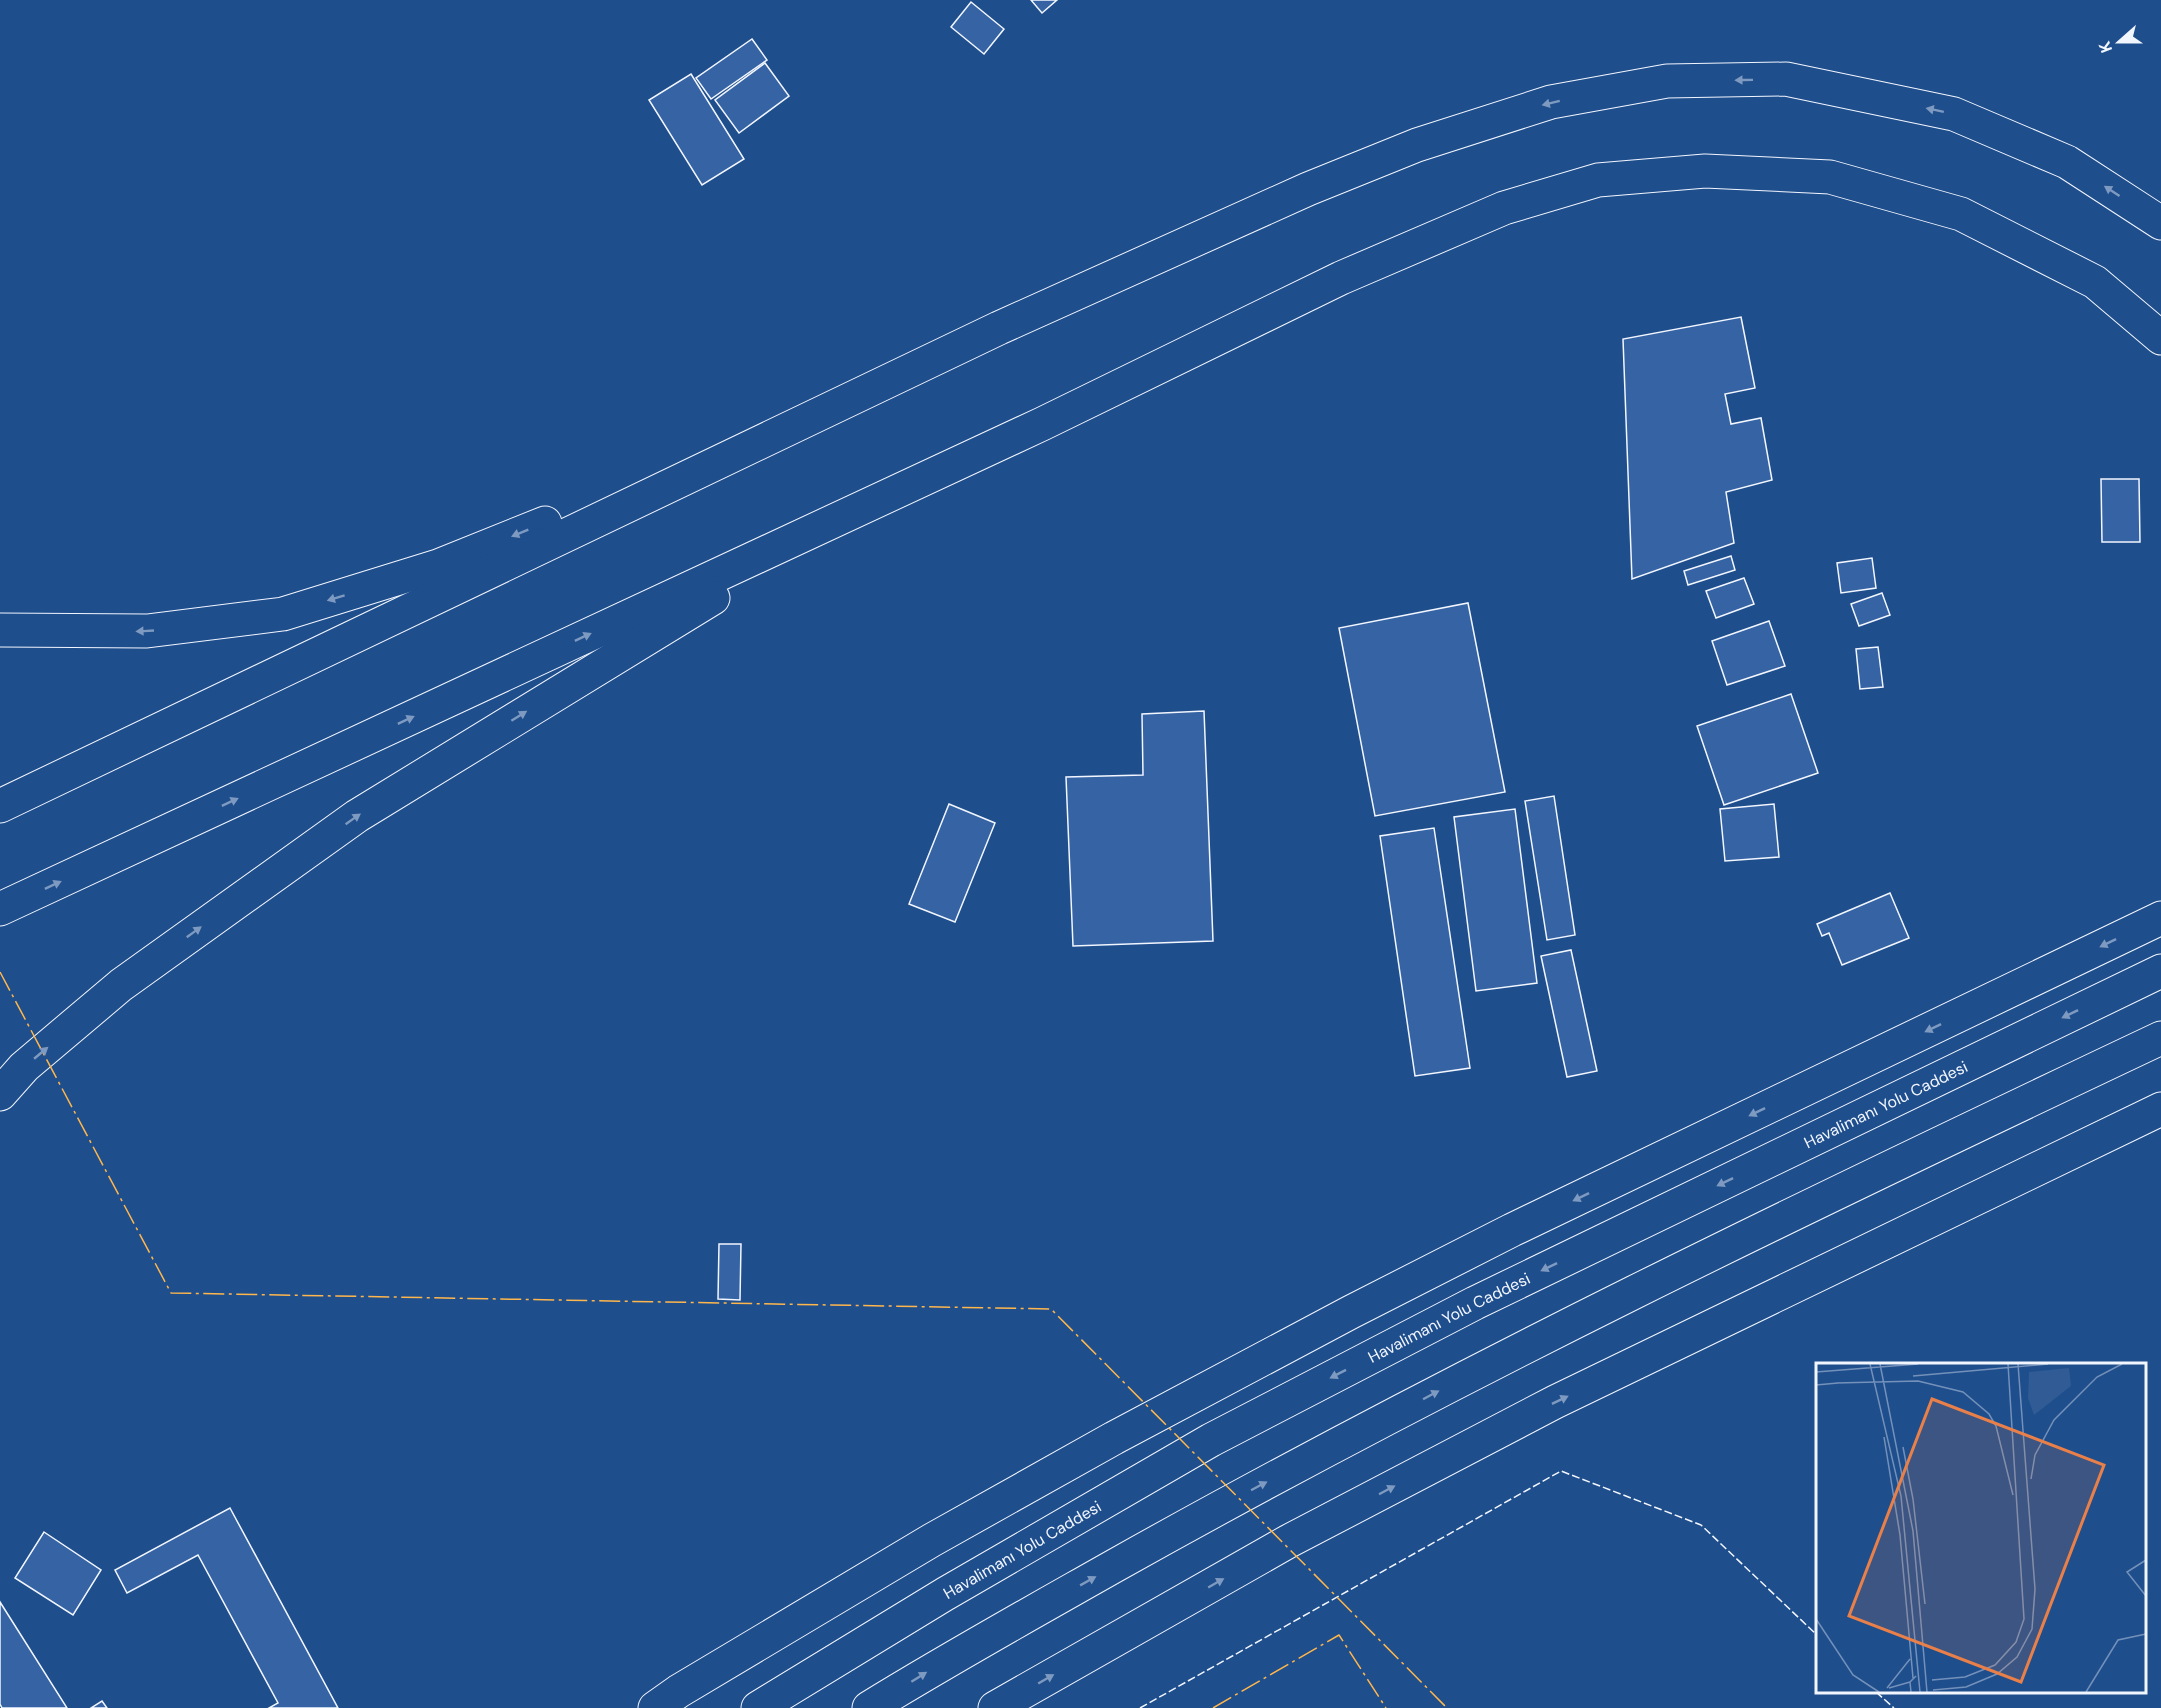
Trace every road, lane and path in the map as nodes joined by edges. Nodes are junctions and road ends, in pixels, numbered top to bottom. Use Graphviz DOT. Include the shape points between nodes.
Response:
graph roads {
  1 [pos="2161,223"];
  2 [pos="999,328"];
  3 [pos="2161,338"];
  4 [pos="1042,424"];
  5 [pos="0,630"];
  6 [pos="0,806"];
  7 [pos="0,909"];
  8 [pos="2161,918"];
  9 [pos="2161,971"];
  10 [pos="2161,1038"];
  11 [pos="0,1094"];
  12 [pos="2161,1109"];
  13 [pos="655,1708"];
  14 [pos="758,1708"];
  15 [pos="869,1708"];
  16 [pos="995,1708"];
  1 -- 2 [label="highway, one-way" via="2067,162 1954,114 1786,79 1667,81 1551,102 1417,145 1308,189"];
  2 -- 5 [label="highway, one-way" via="630,489 449,562 283,614 147,632"];
  2 -- 6 [label="highway"];
  3 -- 4 [label="highway" via="2095,282 1961,214 1830,177 1693,172 1598,180 1504,208 1341,278"];
  7 -- 4 [label="highway, one-way"];
  11 -- 4 [label="highway, one-way" via="24,1067 121,985 357,816 691,610"];
  8 -- 13 [label="highway, one-way" via="1512,1230 1351,1312 932,1540"];
  9 -- 14 [label="highway, Havalimanı Yolu Caddesi, one-way" via="1475,1303 1222,1434 945,1594"];
  15 -- 10 [label="highway, one-way" via="1209,1513 1471,1373"];
  16 -- 12 [label="highway, one-way" via="1289,1541 1555,1402"];
}
